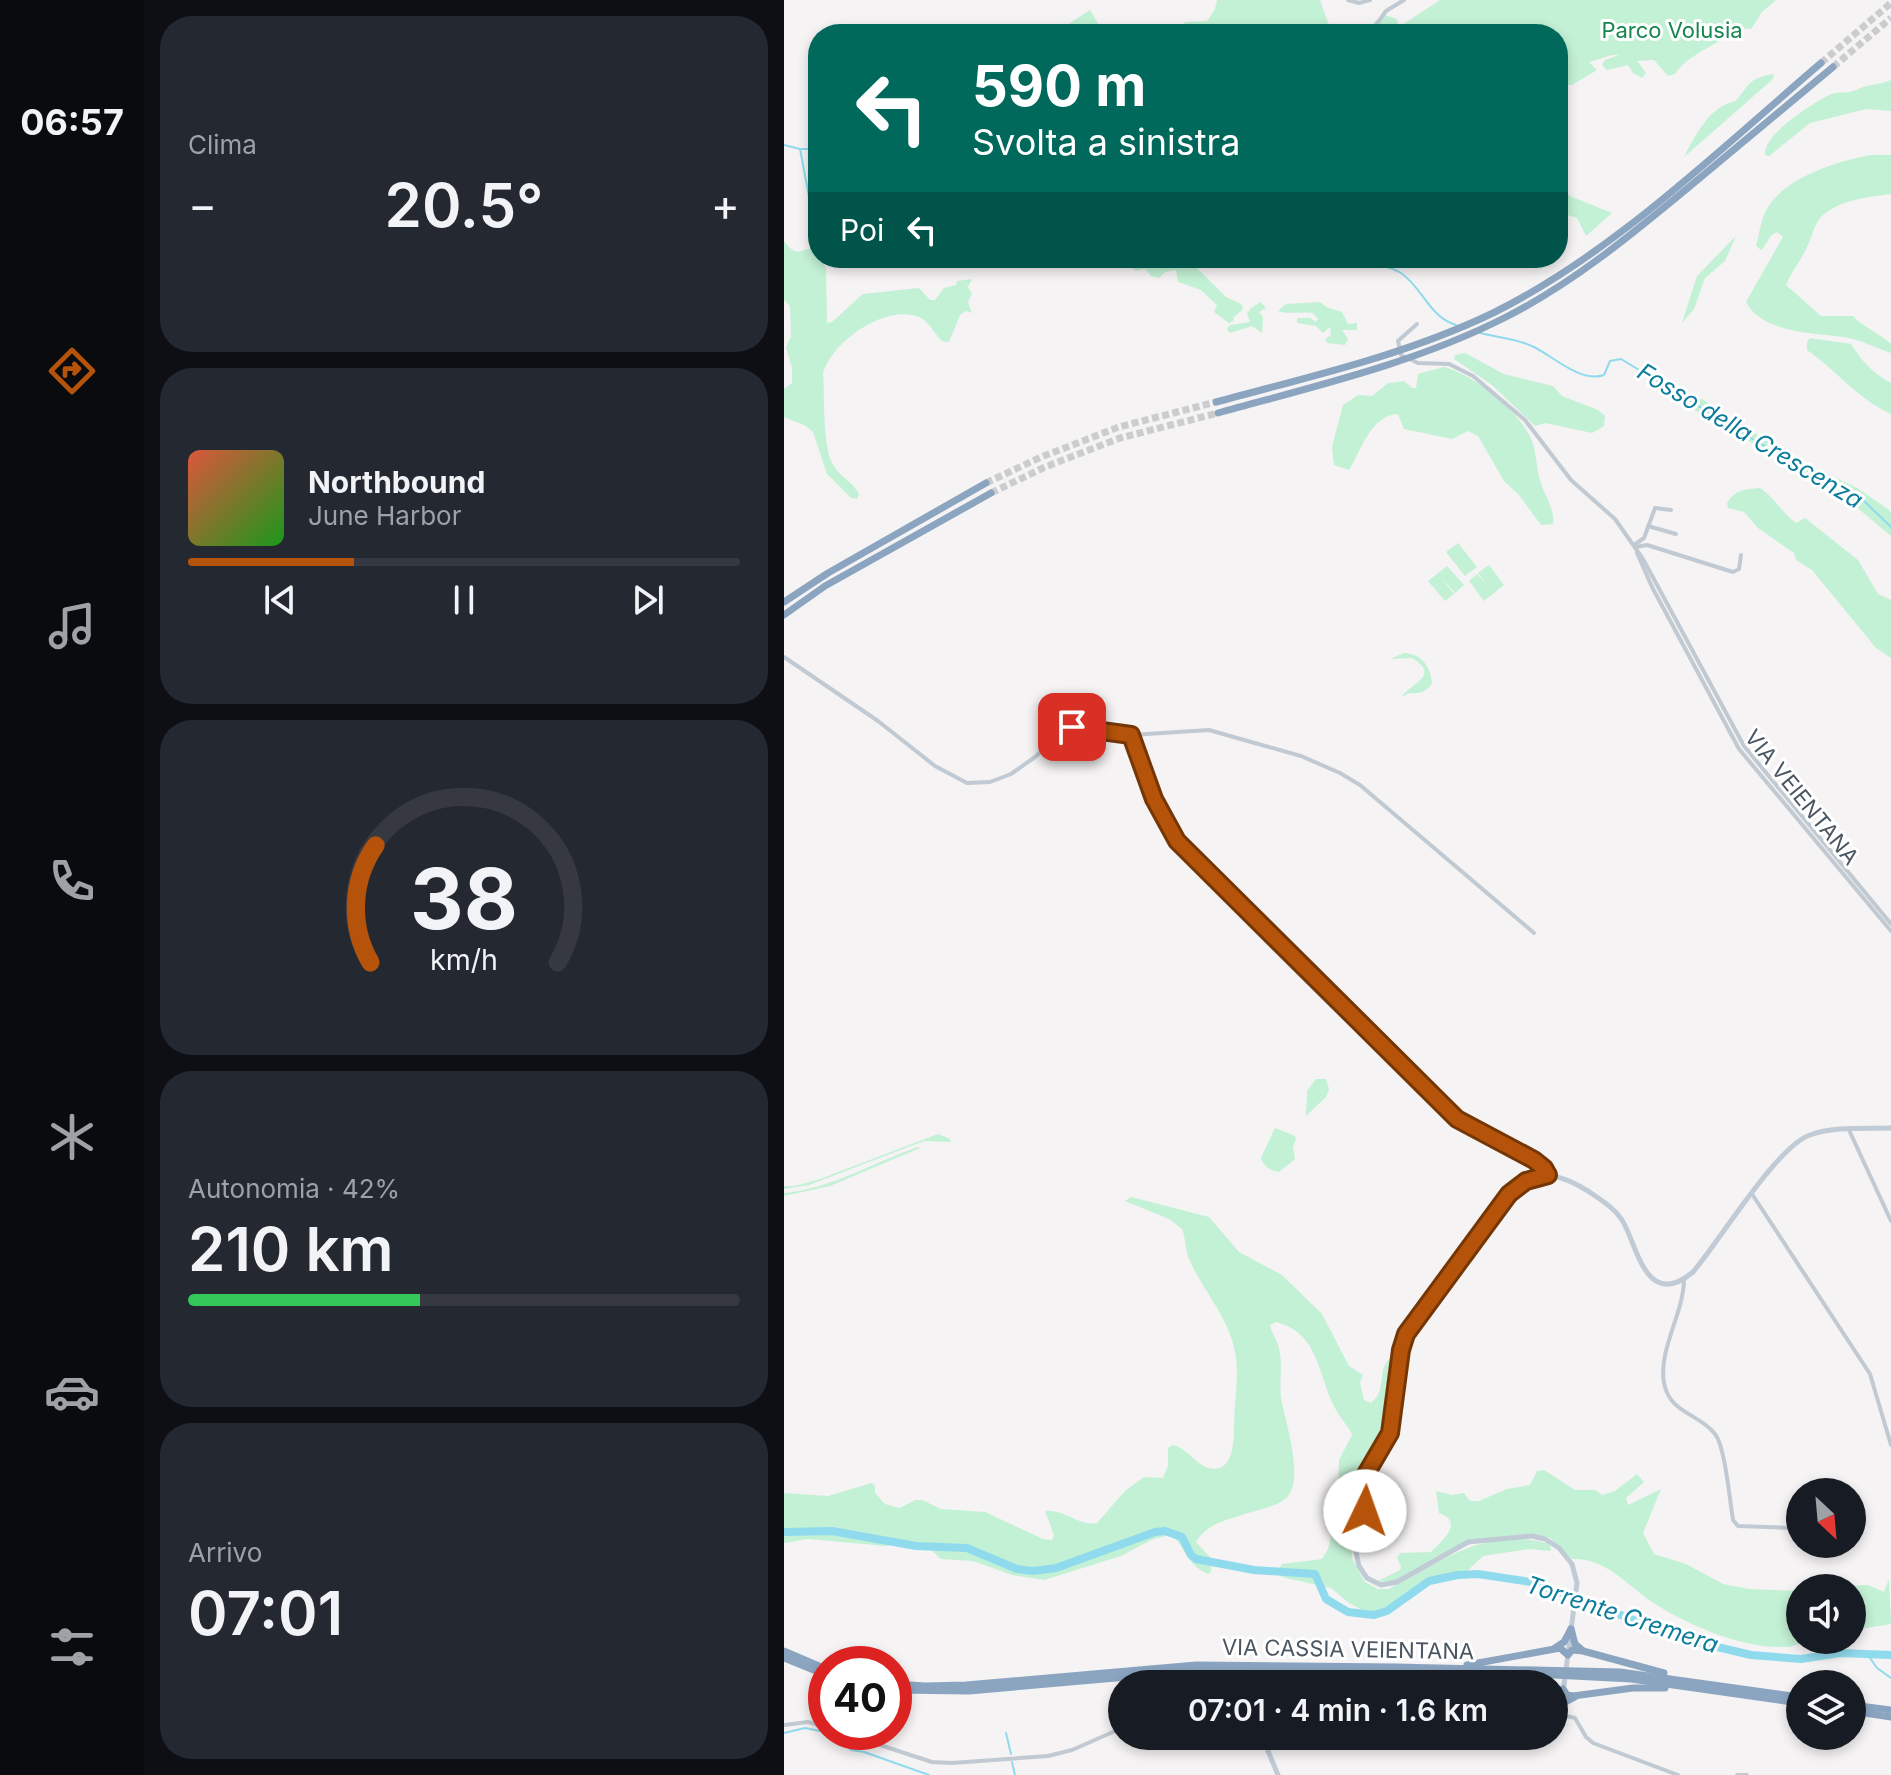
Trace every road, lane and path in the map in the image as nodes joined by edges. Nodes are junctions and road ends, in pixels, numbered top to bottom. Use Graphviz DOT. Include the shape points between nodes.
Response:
graph roads {
  1 [pos="1348,0"];
  2 [pos="1370,0"];
  3 [pos="1404,0"];
  4 [pos="1377,24"];
  5 [pos="1821,63"];
  6 [pos="1833,67"];
  7 [pos="1417,324"];
  8 [pos="1216,402"];
  9 [pos="1218,413"];
  10 [pos="986,483"];
  11 [pos="991,493"];
  12 [pos="1671,510"];
  13 [pos="1648,526"];
  14 [pos="1676,534"];
  15 [pos="1635,546"];
  16 [pos="1741,555"];
  17 [pos="784,602"];
  18 [pos="784,615"];
  19 [pos="784,657"];
  20 [pos="1131,735"];
  21 [pos="1768,780"];
  22 [pos="1891,924"];
  23 [pos="1891,931"];
  24 [pos="1534,933"];
  25 [pos="1891,1128"];
  26 [pos="1849,1130"];
  27 [pos="1548,1175"];
  28 [pos="1752,1194"];
  29 [pos="1891,1221"];
  30 [pos="1684,1279"];
  31 [pos="1891,1445"];
  32 [pos="1786,1528"];
  33 [pos="1571,1629"];
  34 [pos="1554,1649"];
  35 [pos="784,1651"];
  36 [pos="1583,1651"];
  37 [pos="1568,1655"];
  38 [pos="784,1658"];
  39 [pos="808,1661"];
  40 [pos="808,1668"];
  41 [pos="1201,1668"];
  42 [pos="1361,1670"];
  43 [pos="1446,1670"];
  44 [pos="1565,1670"];
  45 [pos="1568,1673"];
  46 [pos="1680,1682"];
  47 [pos="912,1685"];
  48 [pos="912,1690"];
  49 [pos="1568,1695"];
  50 [pos="1786,1695"];
  51 [pos="1576,1696"];
  52 [pos="1568,1701"];
  53 [pos="1786,1701"];
  54 [pos="1866,1707"];
  55 [pos="1891,1710"];
  56 [pos="1866,1713"];
  57 [pos="1568,1715"];
  58 [pos="1891,1717"];
  59 [pos="808,1722"];
  60 [pos="784,1725"];
  61 [pos="1108,1735"];
  62 [pos="895,1750"];
  63 [pos="1268,1750"];
  64 [pos="1278,1775"];
  65 [pos="1676,1775"];
  66 [pos="1737,1775"];
  67 [pos="1747,1775"];
  1 -- 2 [label="street"];
  3 -- 4 [label="street"];
  5 -- 8 [label="highway" via="1616,234 1521,298 1453,330 1370,359"];
  6 -- 9 [label="highway" via="1615,247 1528,306 1457,340"];
  7 -- 15 [label="street, VIA VEIENTANA" via="1398,341 1401,355 1418,363 1459,368 1507,404"];
  10 -- 17 [label="highway"];
  11 -- 18 [label="highway" via="825,586"];
  12 -- 13 [label="street" via="1655,508"];
  13 -- 14 [label="street"];
  13 -- 15 [label="street"];
  15 -- 16 [label="street" via="1737,572"];
  15 -- 21 [label="street, VIA VEIENTANA" via="1737,736"];
  19 -- 20 [label="street" via="935,766 967,783 1011,774 1068,728"];
  20 -- 24 [label="street" via="1209,730 1287,751 1340,773"];
  20 -- 27 [label="street" via="1154,799 1177,841 1457,1119 1534,1160"];
  21 -- 22 [label="street, VIA VEIENTANA"];
  21 -- 23 [label="street, VIA VEIENTANA"];
  25 -- 26 [label="street"];
  26 -- 28 [label="street" via="1799,1140"];
  26 -- 29 [label="street"];
  27 -- 30 [label="street" via="1573,1182 1615,1212 1648,1274 1666,1283"];
  27 -- 33 [label="street" via="1526,1181 1509,1194 1406,1334 1391,1431 1366,1474 1365,1513 1355,1550 1364,1576 1386,1585 1463,1544 1537,1537 1568,1557 1575,1573"];
  28 -- 30 [label="street"];
  28 -- 31 [label="street" via="1870,1374"];
  30 -- 32 [label="street" via="1664,1385 1679,1409 1717,1436 1738,1526"];
  33 -- 34 [label="highway"];
  33 -- 36 [label="highway"];
  33 -- 37 [label="street"];
  34 -- 37 [label="highway"];
  34 -- 43 [label="highway"];
  35 -- 39 [label="highway"];
  36 -- 37 [label="highway"];
  36 -- 46 [label="highway"];
  37 -- 44 [label="street"];
  38 -- 40 [label="highway"];
  41 -- 42 [label="highway, VIA CASSIA VEIENTANA"];
  41 -- 47 [label="highway, VIA CASSIA VEIENTANA"];
  41 -- 48 [label="highway, VIA CASSIA VEIENTANA" via="969,1691"];
  45 -- 46 [label="highway, VIA CASSIA VEIENTANA" via="1630,1673"];
  46 -- 50 [label="highway, VIA CASSIA VEIENTANA"];
  46 -- 51 [label="highway"];
  46 -- 53 [label="highway, VIA CASSIA VEIENTANA"];
  49 -- 51 [label="highway"];
  51 -- 52 [label="highway"];
  54 -- 55 [label="highway"];
  56 -- 58 [label="highway"];
  57 -- 65 [label="street" via="1593,1743"];
  59 -- 60 [label="street"];
  61 -- 62 [label="street" via="1048,1756 952,1763"];
  63 -- 64 [label="street"];
  66 -- 67 [label="street"];
}
